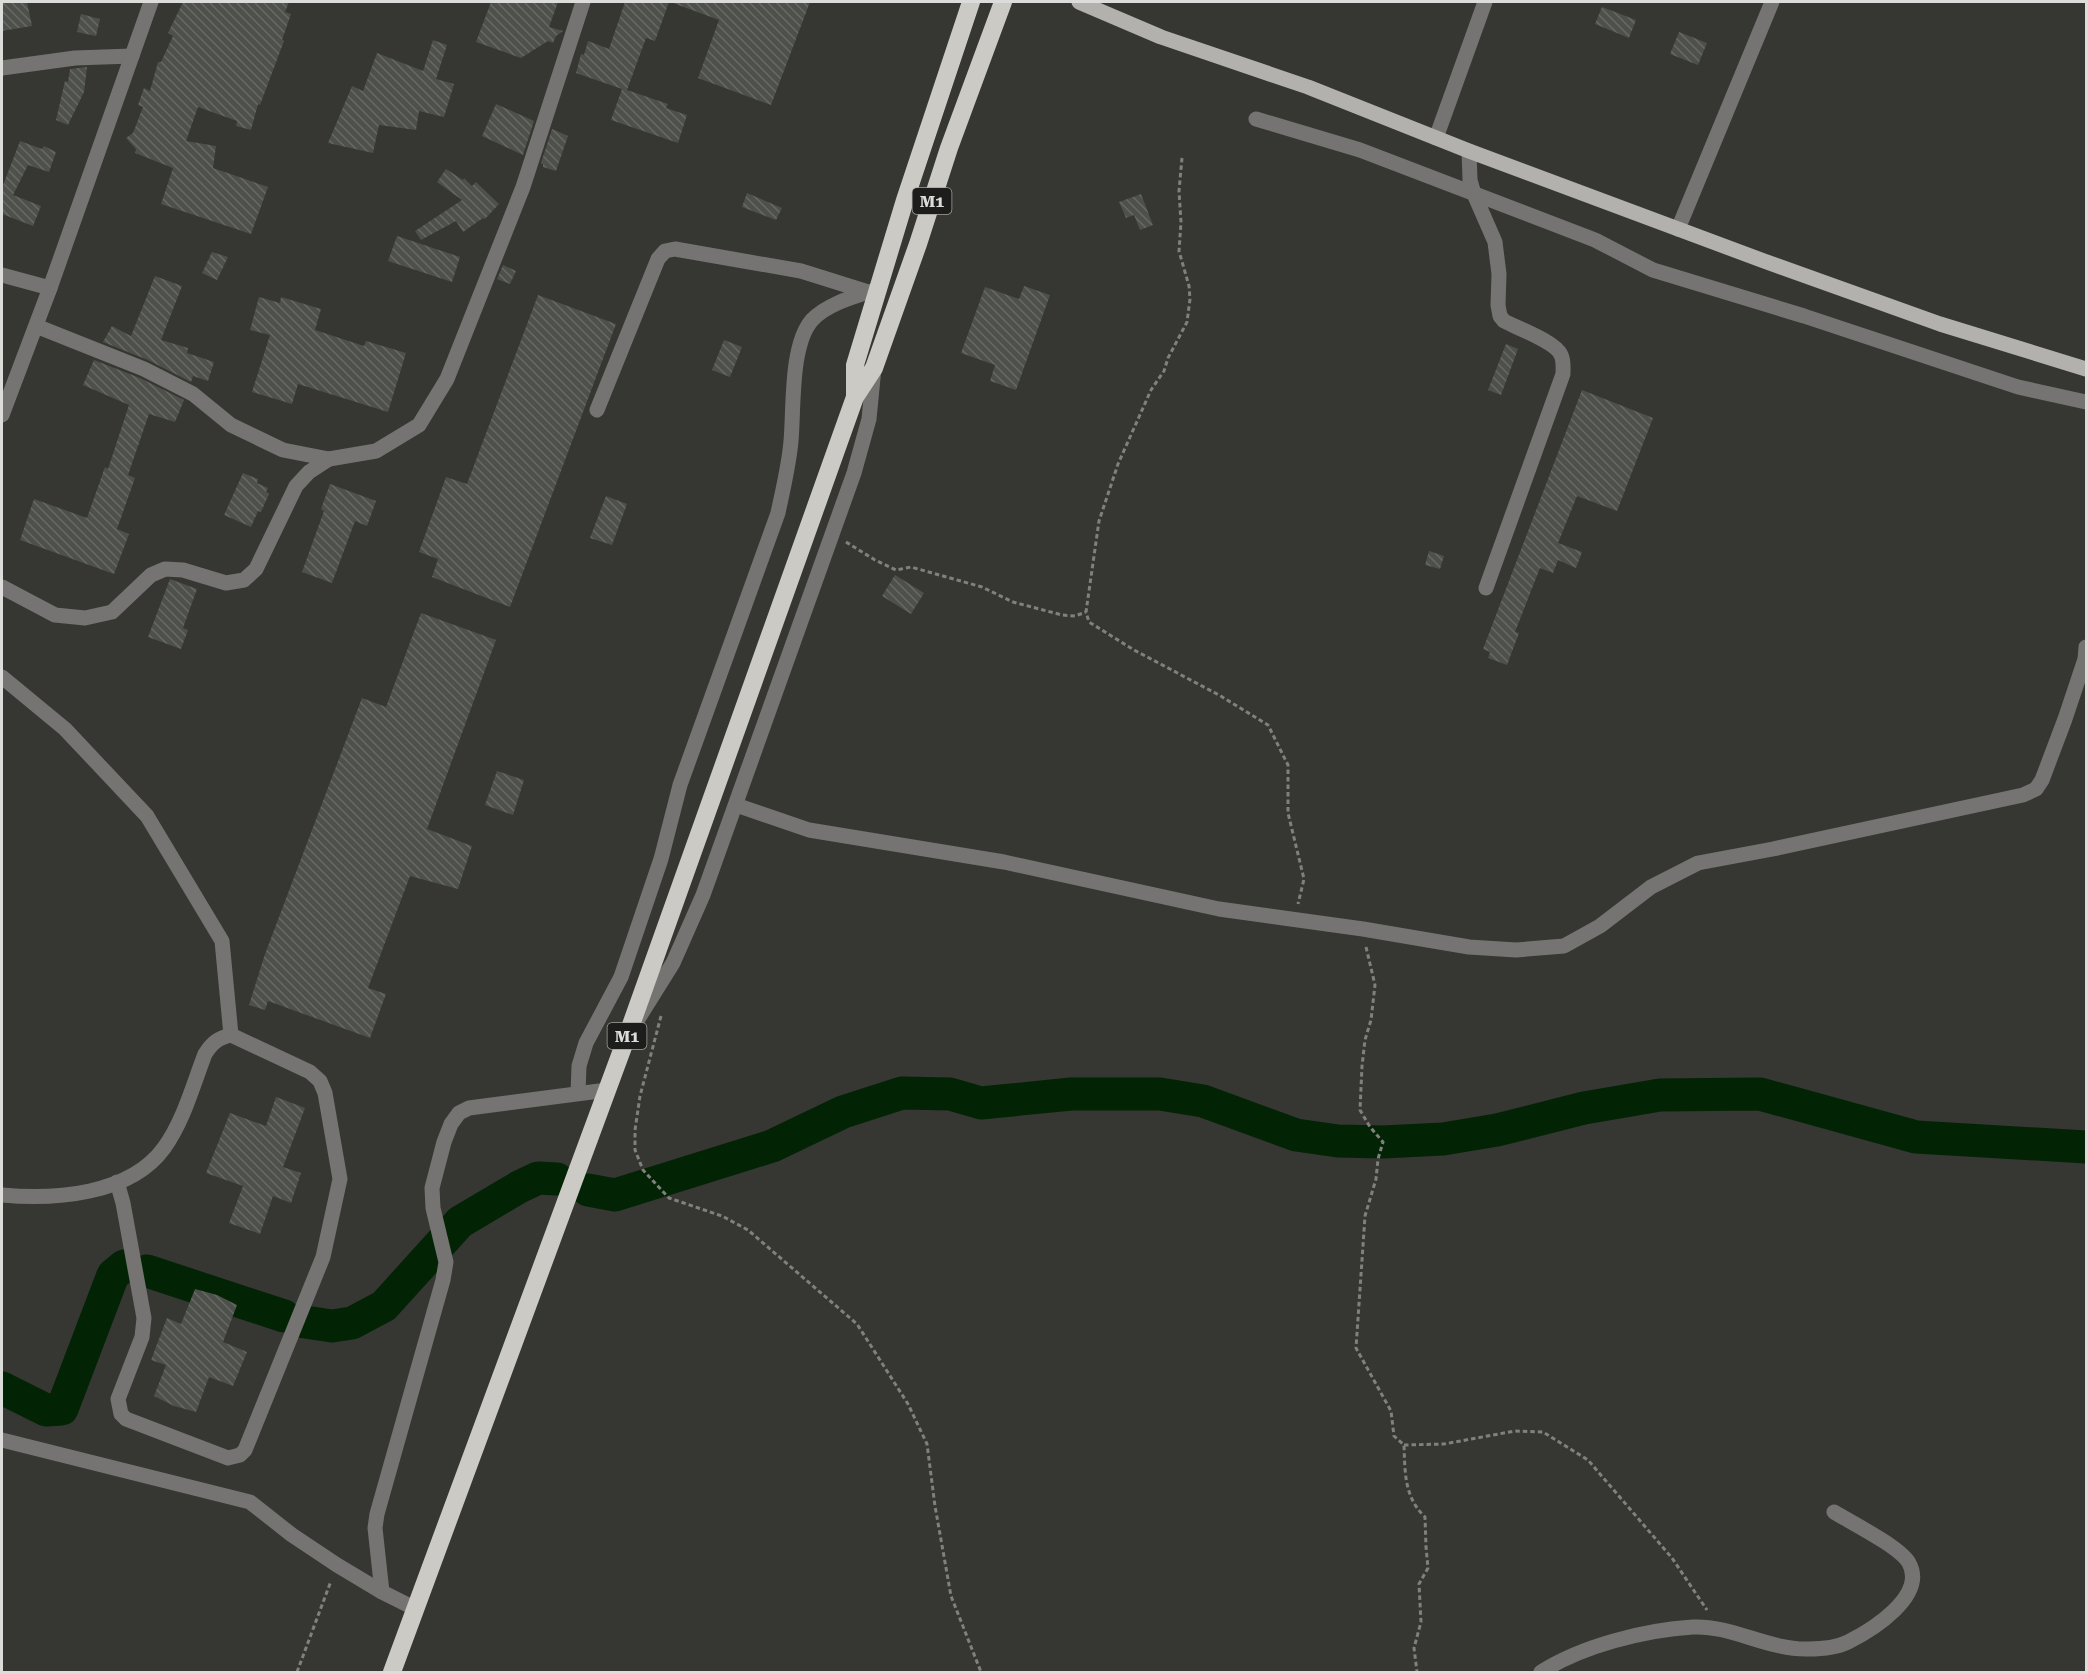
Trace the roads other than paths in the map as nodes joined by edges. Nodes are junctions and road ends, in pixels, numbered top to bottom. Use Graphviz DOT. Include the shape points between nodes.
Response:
graph roads {
  1 [pos="151,2"];
  2 [pos="583,2"];
  3 [pos="970,2"];
  4 [pos="1003,2"];
  5 [pos="1079,2"];
  6 [pos="1485,2"];
  7 [pos="1772,2"];
  8 [pos="132,56"];
  9 [pos="2,68"];
  10 [pos="1256,119"];
  11 [pos="1436,138"];
  12 [pos="1470,151"];
  13 [pos="1474,194"];
  14 [pos="1678,230"];
  15 [pos="2,276"];
  16 [pos="51,288"];
  17 [pos="873,291"];
  18 [pos="36,326"];
  19 [pos="874,368"];
  20 [pos="2086,369"];
  21 [pos="855,397"];
  22 [pos="2086,402"];
  23 [pos="597,410"];
  24 [pos="2,415"];
  25 [pos="329,459"];
  26 [pos="2,587"];
  27 [pos="1486,588"];
  28 [pos="2086,647"];
  29 [pos="2,676"];
  30 [pos="736,805"];
  31 [pos="231,1035"];
  32 [pos="626,1039"];
  33 [pos="607,1089"];
  34 [pos="578,1093"];
  35 [pos="117,1182"];
  36 [pos="2,1195"];
  37 [pos="2,1440"];
  38 [pos="1834,1512"];
  39 [pos="382,1592"];
  40 [pos="416,1609"];
  41 [pos="392,1672"];
  42 [pos="1541,1672"];
  1 -- 8 [label="street"];
  2 -- 25 [label="street" via="523,187 447,379 419,425 376,451"];
  3 -- 17 [label="highway, M1"];
  4 -- 19 [label="highway, M1"];
  5 -- 11 [label="main road"];
  6 -- 11 [label="street"];
  7 -- 14 [label="street"];
  8 -- 9 [label="street" via="75,58"];
  8 -- 16 [label="street"];
  10 -- 13 [label="street" via="1360,150"];
  11 -- 12 [label="main road"];
  12 -- 13 [label="street"];
  12 -- 14 [label="main road"];
  13 -- 22 [label="street" via="1595,240 1653,270 2018,387"];
  13 -- 27 [label="street" via="1495,242 1500,315 1504,321 1554,346 1563,364 1563,374"];
  14 -- 20 [label="main road" via="1940,324"];
  15 -- 16 [label="street"];
  16 -- 18 [label="street"];
  17 -- 21 [label="highway, M1" via="855,365"];
  17 -- 23 [label="street" via="801,271 675,249 665,251 658,259"];
  17 -- 34 [label="street" via="825,309 811,321 802,339 796,361 791,441 778,513 680,784 661,859 621,977 586,1043 579,1066"];
  18 -- 24 [label="street"];
  18 -- 25 [label="street" via="144,369 193,394 231,425 283,450"];
  19 -- 21 [label="highway, M1"];
  19 -- 30 [label="street" via="868,419 854,473"];
  21 -- 32 [label="highway, M1"];
  25 -- 26 [label="street" via="296,486 256,569 244,580 226,583 183,570 165,569 151,575 112,612 86,618 55,615"];
  28 -- 30 [label="street" via="2065,719 2036,789 2023,795 1698,863 1651,887 1600,926 1564,946 1516,950 1469,947 1219,909 1004,862 830,834"];
  29 -- 31 [label="street" via="65,729 147,816 222,941"];
  30 -- 32 [label="street" via="673,963"];
  31 -- 35 [label="street" via="211,1044 205,1054 183,1112 163,1149 148,1164"];
  31 -- 35 [label="street" via="310,1072 320,1081 340,1179 323,1257 240,1455 228,1458 121,1414 118,1399 142,1337 144,1318"];
  32 -- 33 [label="highway, M1"];
  33 -- 34 [label="street"];
  33 -- 40 [label="highway, M1"];
  34 -- 39 [label="street" via="469,1108 451,1124 432,1188 446,1262 377,1514"];
  35 -- 36 [label="street" via="69,1195"];
  37 -- 39 [label="street" via="249,1502 292,1535"];
  38 -- 42 [label="street" via="1899,1553 1909,1563 1912,1574 1911,1587 1898,1608 1848,1642 1808,1650 1781,1647 1712,1628 1674,1629 1611,1642"];
  39 -- 40 [label="street"];
  40 -- 41 [label="highway, M1"];
}
